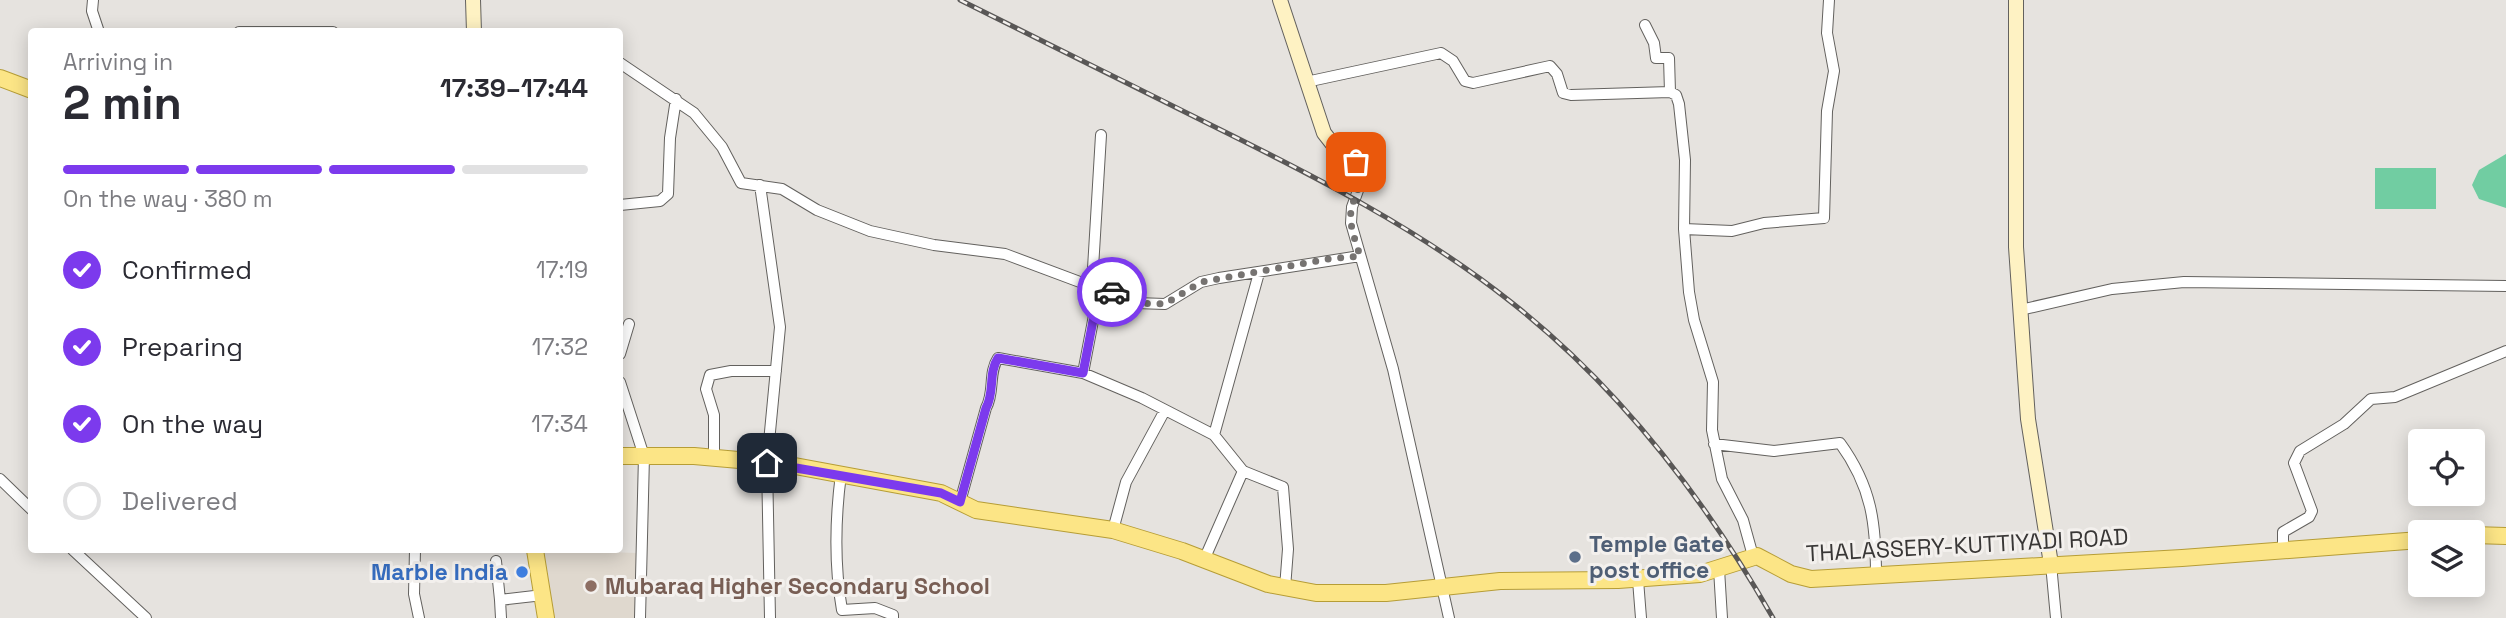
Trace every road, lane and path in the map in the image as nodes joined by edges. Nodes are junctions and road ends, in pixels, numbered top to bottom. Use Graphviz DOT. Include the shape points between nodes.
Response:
graph roads {
  1 [pos="93,0"];
  2 [pos="473,0"];
  3 [pos="1280,0"];
  4 [pos="1829,0"];
  5 [pos="2016,0"];
  6 [pos="1645,25"];
  7 [pos="98,28"];
  8 [pos="474,28"];
  9 [pos="623,65"];
  10 [pos="0,78"];
  11 [pos="1306,82"];
  12 [pos="28,88"];
  13 [pos="1670,92"];
  14 [pos="676,99"];
  15 [pos="1101,135"];
  16 [pos="1361,182"];
  17 [pos="760,185"];
  18 [pos="623,205"];
  19 [pos="1684,229"];
  20 [pos="1360,256"];
  21 [pos="1259,273"];
  22 [pos="1092,285"];
  23 [pos="2506,286"];
  24 [pos="2020,310"];
  25 [pos="629,324"];
  26 [pos="623,344"];
  27 [pos="2506,351"];
  28 [pos="776,371"];
  29 [pos="1083,373"];
  30 [pos="623,391"];
  31 [pos="1164,412"];
  32 [pos="1214,435"];
  33 [pos="1714,444"];
  34 [pos="623,456"];
  35 [pos="644,456"];
  36 [pos="714,458"];
  37 [pos="767,463"];
  38 [pos="1243,471"];
  39 [pos="841,474"];
  40 [pos="1,482"];
  41 [pos="960,502"];
  42 [pos="28,506"];
  43 [pos="1113,530"];
  44 [pos="2485,535"];
  45 [pos="2506,536"];
  46 [pos="2408,541"];
  47 [pos="2283,551"];
  48 [pos="76,553"];
  49 [pos="415,553"];
  50 [pos="535,553"];
  51 [pos="1754,556"];
  52 [pos="1204,559"];
  53 [pos="496,561"];
  54 [pos="2052,564"];
  55 [pos="1719,569"];
  56 [pos="1876,576"];
  57 [pos="1638,580"];
  58 [pos="1284,588"];
  59 [pos="1442,588"];
  60 [pos="542,595"];
  61 [pos="500,600"];
  62 [pos="146,618"];
  63 [pos="419,618"];
  64 [pos="501,618"];
  65 [pos="546,618"];
  66 [pos="640,618"];
  67 [pos="770,618"];
  68 [pos="893,618"];
  69 [pos="1449,618"];
  70 [pos="1641,618"];
  71 [pos="1722,618"];
  72 [pos="2056,618"];
  1 -- 7 [label="street"];
  2 -- 8 [label="main road"];
  3 -- 11 [label="main road"];
  4 -- 19 [label="street" via="1827,33 1833,71 1824,218 1732,231"];
  5 -- 24 [label="main road"];
  6 -- 13 [label="street" via="1656,58 1669,58"];
  9 -- 14 [label="street"];
  10 -- 12 [label="main road"];
  11 -- 13 [label="street" via="1441,53 1453,61 1465,81 1473,83 1550,66 1566,94"];
  11 -- 16 [label="main road" via="1324,133 1354,159"];
  13 -- 19 [label="street" via="1679,104 1684,147"];
  14 -- 17 [label="street" via="723,147 741,183"];
  14 -- 18 [label="street" via="668,194 660,201"];
  15 -- 22 [label="street"];
  16 -- 20 [label="street" via="1351,213"];
  17 -- 22 [label="street" via="782,190 870,232 1006,254"];
  17 -- 28 [label="street" via="780,327"];
  19 -- 33 [label="street" via="1694,320 1713,382"];
  20 -- 21 [label="street"];
  20 -- 59 [label="street" via="1393,369"];
  21 -- 22 [label="street" via="1201,282 1153,306"];
  21 -- 32 [label="street"];
  22 -- 29 [label="street" via="1096,305"];
  23 -- 24 [label="street" via="2185,282 2112,289"];
  24 -- 54 [label="main road" via="2028,419"];
  25 -- 26 [label="street"];
  27 -- 47 [label="street" via="2395,397 2371,399 2344,424 2300,451 2294,463 2312,511 2283,532"];
  28 -- 36 [label="street" via="710,375 706,389 714,415"];
  28 -- 37 [label="street"];
  29 -- 31 [label="street"];
  29 -- 41 [label="street" via="998,358 993,397"];
  30 -- 35 [label="street"];
  31 -- 32 [label="street"];
  31 -- 43 [label="street" via="1125,482"];
  32 -- 38 [label="street"];
  33 -- 51 [label="street" via="1722,479 1743,520"];
  33 -- 56 [label="street" via="1774,451 1840,443 1872,507"];
  34 -- 35 [label="main road"];
  35 -- 36 [label="main road"];
  35 -- 66 [label="street"];
  36 -- 37 [label="main road"];
  37 -- 39 [label="main road"];
  37 -- 67 [label="street"];
  38 -- 52 [label="street"];
  38 -- 58 [label="street" via="1283,487 1288,548"];
  39 -- 41 [label="main road" via="860,485 911,487"];
  39 -- 68 [label="street" via="835,570 842,610 875,608"];
  40 -- 42 [label="street"];
  41 -- 43 [label="main road" via="976,510"];
  43 -- 52 [label="main road"];
  44 -- 45 [label="main road"];
  46 -- 47 [label="main road, THALASSERY-KUTTIYADI ROAD"];
  47 -- 54 [label="main road, THALASSERY-KUTTIYADI ROAD"];
  48 -- 62 [label="street"];
  49 -- 63 [label="street"];
  50 -- 60 [label="main road"];
  51 -- 55 [label="main road"];
  51 -- 56 [label="main road, THALASSERY-KUTTIYADI ROAD" via="1805,578"];
  52 -- 58 [label="main road"];
  53 -- 61 [label="street"];
  54 -- 56 [label="main road, THALASSERY-KUTTIYADI ROAD"];
  54 -- 72 [label="street"];
  55 -- 57 [label="main road"];
  55 -- 71 [label="street"];
  57 -- 59 [label="main road" via="1500,581"];
  57 -- 70 [label="street"];
  58 -- 59 [label="main road" via="1341,594"];
  59 -- 69 [label="street"];
  60 -- 61 [label="street"];
  60 -- 65 [label="main road"];
  61 -- 64 [label="street"];
}
